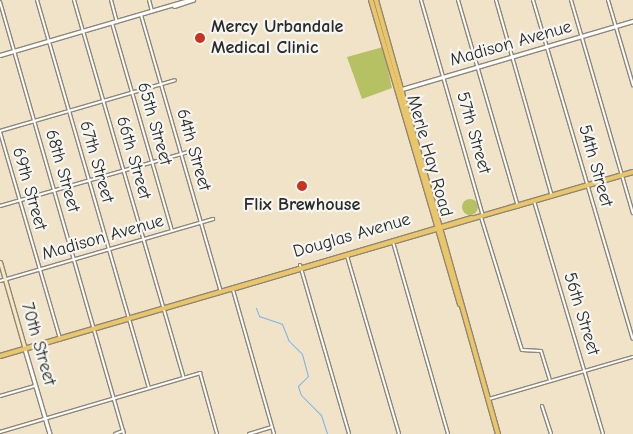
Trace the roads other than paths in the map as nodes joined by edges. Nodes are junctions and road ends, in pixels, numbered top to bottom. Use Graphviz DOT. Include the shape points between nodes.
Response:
graph roads {
  1 [pos="37,0"];
  2 [pos="74,0"];
  3 [pos="111,0"];
  4 [pos="149,0"];
  5 [pos="188,0"];
  6 [pos="193,0"];
  7 [pos="371,0"];
  8 [pos="376,0"];
  9 [pos="421,0"];
  10 [pos="458,0"];
  11 [pos="496,0"];
  12 [pos="533,0"];
  13 [pos="571,0"];
  14 [pos="608,0"];
  15 [pos="0,2"];
  16 [pos="172,6"];
  17 [pos="152,12"];
  18 [pos="141,15"];
  19 [pos="633,21"];
  20 [pos="117,22"];
  21 [pos="112,23"];
  22 [pos="616,26"];
  23 [pos="83,32"];
  24 [pos="581,36"];
  25 [pos="48,41"];
  26 [pos="547,46"];
  27 [pos="14,51"];
  28 [pos="0,55"];
  29 [pos="512,57"];
  30 [pos="478,67"];
  31 [pos="443,77"];
  32 [pos="175,80"];
  33 [pos="161,84"];
  34 [pos="633,85"];
  35 [pos="399,90"];
  36 [pos="132,92"];
  37 [pos="104,101"];
  38 [pos="69,111"];
  39 [pos="34,121"];
  40 [pos="0,132"];
  41 [pos="195,150"];
  42 [pos="181,154"];
  43 [pos="152,162"];
  44 [pos="124,170"];
  45 [pos="633,172"];
  46 [pos="622,175"];
  47 [pos="89,180"];
  48 [pos="587,185"];
  49 [pos="54,190"];
  50 [pos="552,196"];
  51 [pos="20,201"];
  52 [pos="534,201"];
  53 [pos="0,206"];
  54 [pos="518,206"];
  55 [pos="633,213"];
  56 [pos="482,216"];
  57 [pos="213,219"];
  58 [pos="201,223"];
  59 [pos="439,229"];
  60 [pos="172,231"];
  61 [pos="144,240"];
  62 [pos="392,241"];
  63 [pos="109,250"];
  64 [pos="347,255"];
  65 [pos="74,260"];
  66 [pos="0,262"];
  67 [pos="301,268"];
  68 [pos="40,270"];
  69 [pos="5,280"];
  70 [pos="0,281"];
  71 [pos="232,289"];
  72 [pos="221,292"];
  73 [pos="164,308"];
  74 [pos="128,319"];
  75 [pos="94,329"];
  76 [pos="60,339"];
  77 [pos="633,339"];
  78 [pos="25,349"];
  79 [pos="0,356"];
  80 [pos="633,357"];
  81 [pos="585,371"];
  82 [pos="184,378"];
  83 [pos="550,381"];
  84 [pos="36,386"];
  85 [pos="149,388"];
  86 [pos="0,396"];
  87 [pos="114,398"];
  88 [pos="488,399"];
  89 [pos="542,406"];
  90 [pos="45,418"];
  91 [pos="272,427"];
  92 [pos="0,432"];
  93 [pos="124,433"];
  94 [pos="50,434"];
  95 [pos="114,434"];
  96 [pos="217,434"];
  97 [pos="248,434"];
  98 [pos="274,434"];
  99 [pos="349,434"];
  100 [pos="398,434"];
  101 [pos="448,434"];
  102 [pos="498,434"];
  103 [pos="551,434"];
  104 [pos="603,434"];
  1 -- 25 [label="street, 67th Street"];
  2 -- 23 [label="street, 66th Street"];
  3 -- 20 [label="street"];
  4 -- 17 [label="street"];
  5 -- 16 [label="street"];
  6 -- 16 [label="street"];
  7 -- 35 [label="main road, Merle Hay Road"];
  8 -- 35 [label="main road, Merle Hay Road"];
  9 -- 31 [label="street, 57th Street"];
  10 -- 30 [label="street"];
  11 -- 29 [label="street"];
  12 -- 26 [label="street, 54th Street"];
  13 -- 24 [label="street"];
  14 -- 22 [label="street"];
  15 -- 27 [label="street, 68th Street"];
  16 -- 17 [label="street"];
  17 -- 18 [label="street"];
  18 -- 20 [label="street"];
  18 -- 33 [label="street, 64th Street"];
  19 -- 22 [label="street, Madison Avenue"];
  20 -- 21 [label="street"];
  21 -- 23 [label="street"];
  21 -- 36 [label="street, 65th Street"];
  22 -- 24 [label="street, Madison Avenue"];
  22 -- 34 [label="street"];
  23 -- 25 [label="street"];
  23 -- 37 [label="street, 66th Street"];
  24 -- 26 [label="street, Madison Avenue"];
  24 -- 46 [label="street"];
  25 -- 27 [label="street"];
  25 -- 38 [label="street, 67th Street"];
  26 -- 29 [label="street, Madison Avenue"];
  26 -- 48 [label="street, 54th Street"];
  27 -- 28 [label="street"];
  27 -- 39 [label="street, 68th Street"];
  29 -- 30 [label="street, Madison Avenue"];
  29 -- 50 [label="street"];
  30 -- 31 [label="street, Madison Avenue"];
  30 -- 54 [label="street"];
  31 -- 35 [label="street, Madison Avenue"];
  31 -- 56 [label="street, 57th Street"];
  32 -- 33 [label="street"];
  33 -- 36 [label="street"];
  33 -- 42 [label="street, 64th Street"];
  35 -- 59 [label="main road, Merle Hay Road"];
  36 -- 37 [label="street"];
  36 -- 43 [label="street, 65th Street"];
  37 -- 38 [label="street"];
  37 -- 44 [label="street, 66th Street"];
  38 -- 39 [label="street"];
  38 -- 47 [label="street, 67th Street"];
  39 -- 40 [label="street"];
  39 -- 49 [label="street, 68th Street"];
  40 -- 51 [label="street, 69th Street"];
  41 -- 42 [label="street"];
  42 -- 43 [label="street"];
  42 -- 58 [label="street, 64th Street"];
  43 -- 44 [label="street"];
  43 -- 60 [label="street, 65th Street"];
  44 -- 47 [label="street"];
  44 -- 61 [label="street, 66th Street"];
  45 -- 46 [label="main road, Douglas Avenue"];
  46 -- 48 [label="main road, Douglas Avenue"];
  46 -- 55 [label="street"];
  47 -- 49 [label="street"];
  47 -- 63 [label="street, 67th Street"];
  48 -- 50 [label="main road, Douglas Avenue"];
  48 -- 77 [label="street, 54th Street"];
  49 -- 51 [label="street"];
  49 -- 65 [label="street, 68th Street"];
  50 -- 52 [label="main road, Douglas Avenue"];
  51 -- 53 [label="street"];
  51 -- 68 [label="street, 69th Street"];
  52 -- 54 [label="main road, Douglas Avenue"];
  52 -- 81 [label="street, 56th Street"];
  54 -- 56 [label="main road, Douglas Avenue"];
  56 -- 59 [label="main road, Douglas Avenue"];
  56 -- 83 [label="street, 57th Street" via="521,349 541,351"];
  57 -- 58 [label="street, Madison Avenue"];
  58 -- 60 [label="street, Madison Avenue"];
  58 -- 72 [label="street, 64th Street"];
  59 -- 62 [label="main road, Douglas Avenue"];
  59 -- 88 [label="main road, Merle Hay Road"];
  60 -- 61 [label="street, Madison Avenue"];
  61 -- 63 [label="street, Madison Avenue"];
  61 -- 73 [label="street, 66th Street"];
  62 -- 64 [label="main road, Douglas Avenue"];
  62 -- 101 [label="street"];
  63 -- 65 [label="street, Madison Avenue"];
  63 -- 74 [label="street, 67th Street"];
  64 -- 67 [label="main road, Douglas Avenue"];
  64 -- 100 [label="street"];
  65 -- 68 [label="street, Madison Avenue"];
  65 -- 75 [label="street, 68th Street"];
  66 -- 69 [label="main road, 70th Street"];
  67 -- 71 [label="main road, Douglas Avenue"];
  67 -- 99 [label="street"];
  68 -- 69 [label="street, Madison Avenue"];
  68 -- 76 [label="street, 69th Street"];
  69 -- 70 [label="street, Madison Avenue"];
  69 -- 78 [label="main road, 70th Street"];
  71 -- 72 [label="main road, Douglas Avenue"];
  71 -- 91 [label="street"];
  72 -- 73 [label="main road, Douglas Avenue"];
  73 -- 74 [label="main road, Douglas Avenue"];
  73 -- 82 [label="street, 66th Street"];
  74 -- 75 [label="main road, Douglas Avenue"];
  74 -- 85 [label="street, 67th Street"];
  75 -- 76 [label="main road, Douglas Avenue"];
  75 -- 87 [label="street, 68th Street"];
  76 -- 78 [label="main road, Douglas Avenue"];
  78 -- 79 [label="main road, Douglas Avenue"];
  78 -- 84 [label="street, 70th Street"];
  80 -- 81 [label="street"];
  81 -- 83 [label="street"];
  81 -- 104 [label="street, 56th Street"];
  82 -- 85 [label="street"];
  82 -- 96 [label="street" via="200,373"];
  83 -- 88 [label="street"];
  84 -- 86 [label="street"];
  84 -- 90 [label="street, 70th Street"];
  85 -- 87 [label="street"];
  87 -- 90 [label="street"];
  87 -- 93 [label="street, 68th Street"];
  88 -- 102 [label="main road, Merle Hay Road"];
  89 -- 103 [label="street"];
  90 -- 92 [label="street"];
  90 -- 94 [label="street, 70th Street"];
  91 -- 97 [label="street"];
  91 -- 98 [label="street"];
  93 -- 95 [label="street"];
}
